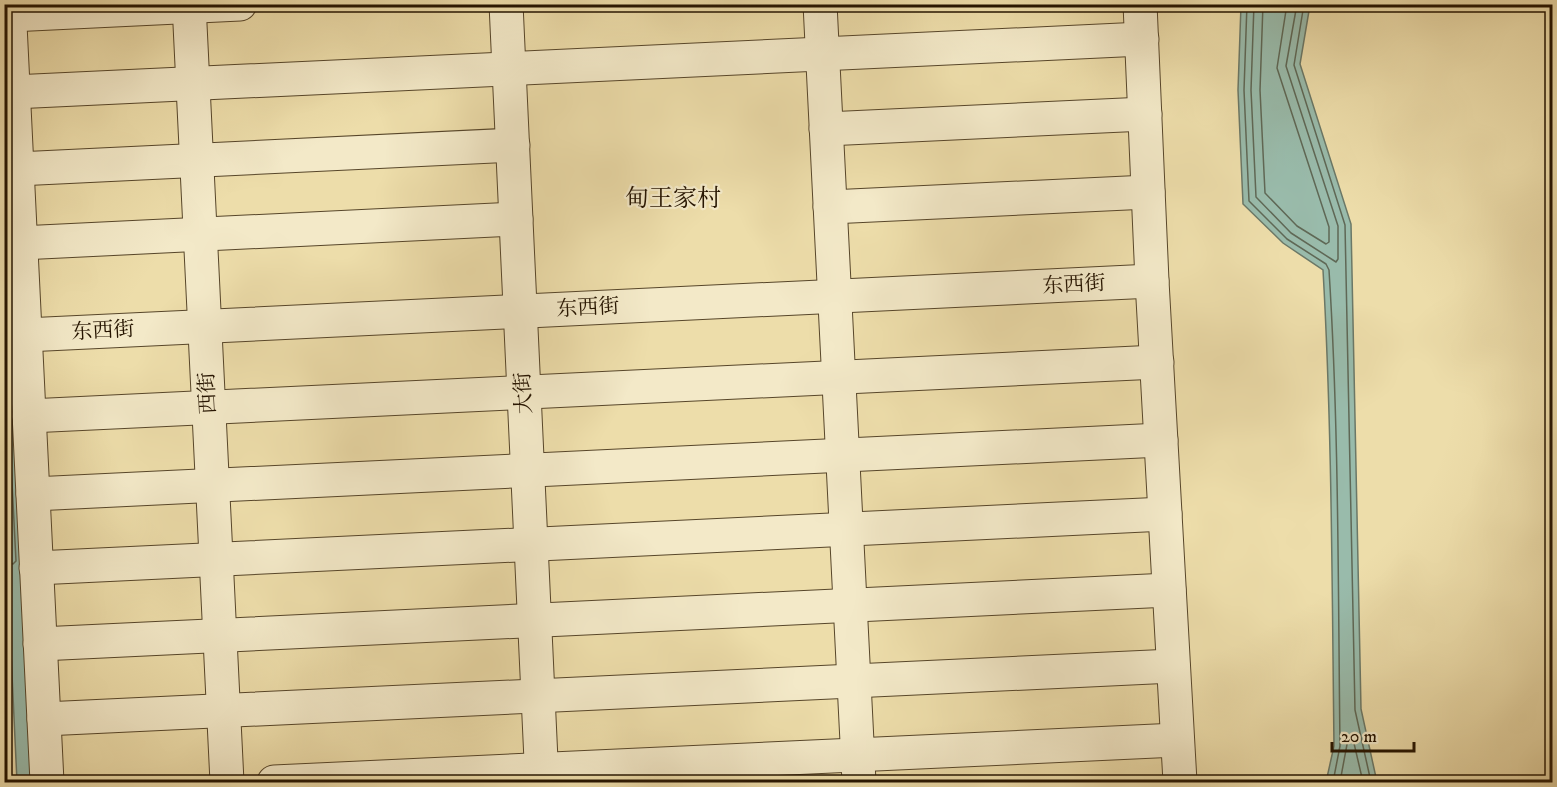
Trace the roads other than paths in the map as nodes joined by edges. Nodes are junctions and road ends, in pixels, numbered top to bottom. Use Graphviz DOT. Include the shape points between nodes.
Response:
graph roads {
  1 [pos="240,4"];
  2 [pos="506,4"];
  3 [pos="820,4"];
  4 [pos="1140,4"];
  5 [pos="189,6"];
  6 [pos="10,10"];
  7 [pos="1142,39"];
  8 [pos="823,54"];
  9 [pos="509,69"];
  10 [pos="193,84"];
  11 [pos="14,93"];
  12 [pos="1145,114"];
  13 [pos="826,129"];
  14 [pos="513,145"];
  15 [pos="196,160"];
  16 [pos="17,169"];
  17 [pos="1148,192"];
  18 [pos="830,207"];
  19 [pos="516,219"];
  20 [pos="200,234"];
  21 [pos="20,243"];
  22 [pos="1152,281"];
  23 [pos="835,296"];
  24 [pos="521,311"];
  25 [pos="205,326"];
  26 [pos="25,335"];
  27 [pos="1156,362"];
  28 [pos="839,377"];
  29 [pos="524,392"];
  30 [pos="209,407"];
  31 [pos="29,416"];
  32 [pos="1161,440"];
  33 [pos="843,455"];
  34 [pos="528,470"];
  35 [pos="212,485"];
  36 [pos="33,494"];
  37 [pos="1165,514"];
  38 [pos="846,529"];
  39 [pos="531,544"];
  40 [pos="216,559"];
  41 [pos="36,568"];
  42 [pos="1169,590"];
  43 [pos="850,605"];
  44 [pos="535,620"];
  45 [pos="220,635"];
  46 [pos="40,644"];
  47 [pos="1173,666"];
  48 [pos="854,681"];
  49 [pos="538,696"];
  50 [pos="224,711"];
  51 [pos="44,719"];
  52 [pos="1177,740"];
  53 [pos="858,769"];
  54 [pos="542,776"];
  55 [pos="47,783"];
  56 [pos="227,783"];
  57 [pos="274,783"];
  58 [pos="1180,783"];
  1 -- 5 [label="street"];
  2 -- 9 [label="street, 大街"];
  3 -- 8 [label="street"];
  4 -- 7 [label="street"];
  5 -- 6 [label="street"];
  5 -- 10 [label="street, 西街"];
  6 -- 11 [label="street"];
  7 -- 8 [label="street"];
  7 -- 12 [label="street"];
  8 -- 9 [label="street"];
  8 -- 13 [label="street"];
  9 -- 10 [label="street"];
  9 -- 14 [label="street, 大街"];
  10 -- 11 [label="street"];
  10 -- 15 [label="street, 西街"];
  11 -- 16 [label="street"];
  12 -- 13 [label="street"];
  12 -- 17 [label="street"];
  13 -- 18 [label="street"];
  14 -- 15 [label="street"];
  14 -- 19 [label="street, 大街"];
  15 -- 16 [label="street"];
  15 -- 20 [label="street, 西街"];
  16 -- 21 [label="street"];
  17 -- 18 [label="street"];
  17 -- 22 [label="street"];
  18 -- 23 [label="street"];
  19 -- 20 [label="street"];
  19 -- 24 [label="street, 大街"];
  20 -- 21 [label="street"];
  20 -- 25 [label="street, 西街"];
  21 -- 26 [label="street"];
  22 -- 23 [label="street, 东西街"];
  22 -- 27 [label="street"];
  23 -- 24 [label="street, 东西街"];
  23 -- 28 [label="street"];
  24 -- 25 [label="street, 东西街"];
  24 -- 29 [label="street, 大街"];
  25 -- 26 [label="street, 东西街"];
  25 -- 30 [label="street, 西街"];
  26 -- 31 [label="street"];
  27 -- 28 [label="street"];
  27 -- 32 [label="street"];
  28 -- 29 [label="street"];
  28 -- 33 [label="street"];
  29 -- 30 [label="street"];
  29 -- 34 [label="street, 大街"];
  30 -- 31 [label="street"];
  30 -- 35 [label="street, 西街"];
  31 -- 36 [label="street"];
  32 -- 33 [label="street"];
  32 -- 37 [label="street"];
  33 -- 34 [label="street"];
  33 -- 38 [label="street"];
  34 -- 35 [label="street"];
  34 -- 39 [label="street, 大街"];
  35 -- 36 [label="street"];
  35 -- 40 [label="street, 西街"];
  36 -- 41 [label="street"];
  37 -- 38 [label="street"];
  37 -- 42 [label="street"];
  38 -- 39 [label="street"];
  38 -- 43 [label="street"];
  39 -- 40 [label="street"];
  39 -- 44 [label="street, 大街"];
  40 -- 41 [label="street"];
  40 -- 45 [label="street, 西街"];
  41 -- 46 [label="street"];
  42 -- 43 [label="street"];
  42 -- 47 [label="street"];
  43 -- 44 [label="street"];
  43 -- 48 [label="street"];
  44 -- 45 [label="street"];
  44 -- 49 [label="street, 大街"];
  45 -- 46 [label="street"];
  45 -- 50 [label="street, 西街"];
  46 -- 51 [label="street"];
  47 -- 48 [label="street"];
  47 -- 52 [label="street"];
  48 -- 49 [label="street"];
  48 -- 53 [label="street"];
  49 -- 50 [label="street"];
  49 -- 54 [label="street, 大街"];
  50 -- 51 [label="street"];
  50 -- 56 [label="street, 西街"];
  51 -- 55 [label="street"];
  52 -- 53 [label="street"];
  52 -- 58 [label="street"];
  53 -- 54 [label="street"];
  54 -- 57 [label="street"];
}
